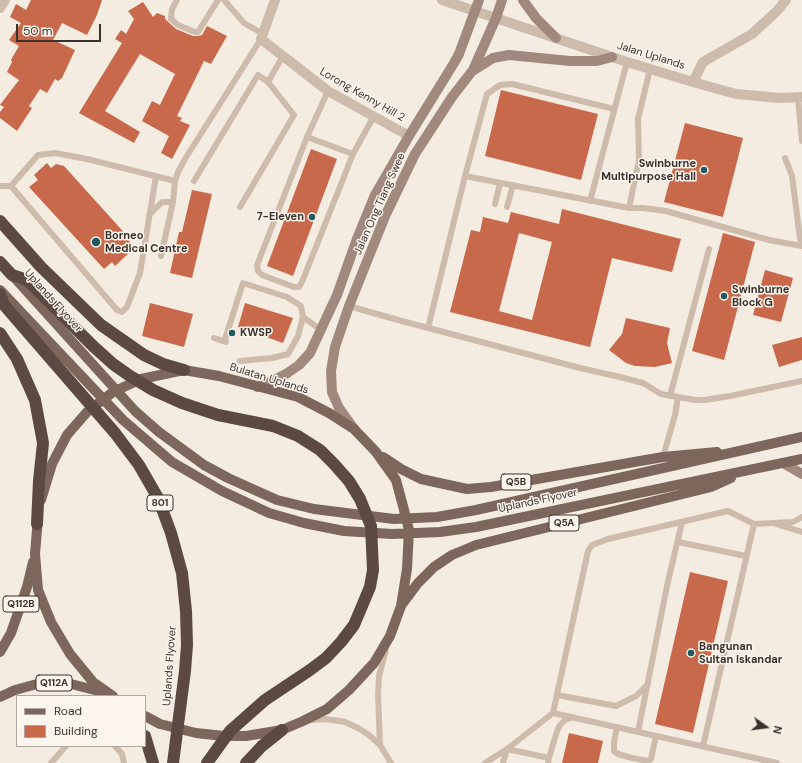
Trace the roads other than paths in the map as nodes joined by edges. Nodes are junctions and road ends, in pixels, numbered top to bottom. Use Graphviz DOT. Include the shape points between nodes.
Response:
graph roads {
  1 [pos="5,0"];
  2 [pos="177,0"];
  3 [pos="218,0"];
  4 [pos="224,0"];
  5 [pos="275,0"];
  6 [pos="442,0"];
  7 [pos="479,0"];
  8 [pos="502,0"];
  9 [pos="523,0"];
  10 [pos="786,0"];
  11 [pos="0,8"];
  12 [pos="475,11"];
  13 [pos="496,18"];
  14 [pos="262,37"];
  15 [pos="556,38"];
  16 [pos="283,56"];
  17 [pos="612,57"];
  18 [pos="627,62"];
  19 [pos="650,69"];
  20 [pos="473,70"];
  21 [pos="268,82"];
  22 [pos="692,82"];
  23 [pos="328,91"];
  24 [pos="800,98"];
  25 [pos="614,109"];
  26 [pos="374,116"];
  27 [pos="409,136"];
  28 [pos="307,137"];
  29 [pos="802,139"];
  30 [pos="353,154"];
  31 [pos="785,158"];
  32 [pos="156,176"];
  33 [pos="465,176"];
  34 [pos="176,181"];
  35 [pos="194,181"];
  36 [pos="500,183"];
  37 [pos="512,185"];
  38 [pos="0,186"];
  39 [pos="11,186"];
  40 [pos="590,201"];
  41 [pos="173,202"];
  42 [pos="495,204"];
  43 [pos="240,207"];
  44 [pos="507,207"];
  45 [pos="630,208"];
  46 [pos="149,215"];
  47 [pos="0,221"];
  48 [pos="802,246"];
  49 [pos="709,249"];
  50 [pos="161,256"];
  51 [pos="0,262"];
  52 [pos="12,275"];
  53 [pos="290,285"];
  54 [pos="0,290"];
  55 [pos="0,294"];
  56 [pos="287,297"];
  57 [pos="349,306"];
  58 [pos="303,317"];
  59 [pos="428,328"];
  60 [pos="322,330"];
  61 [pos="0,333"];
  62 [pos="214,338"];
  63 [pos="240,361"];
  64 [pos="184,370"];
  65 [pos="802,381"];
  66 [pos="257,387"];
  67 [pos="670,396"];
  68 [pos="678,397"];
  69 [pos="354,429"];
  70 [pos="802,437"];
  71 [pos="740,451"];
  72 [pos="376,452"];
  73 [pos="663,457"];
  74 [pos="802,459"];
  75 [pos="783,463"];
  76 [pos="746,471"];
  77 [pos="802,474"];
  78 [pos="802,517"];
  79 [pos="682,522"];
  80 [pos="772,523"];
  81 [pos="37,524"];
  82 [pos="754,524"];
  83 [pos="802,532"];
  84 [pos="678,542"];
  85 [pos="35,554"];
  86 [pos="746,556"];
  87 [pos="401,606"];
  88 [pos="390,636"];
  89 [pos="0,652"];
  90 [pos="648,684"];
  91 [pos="105,694"];
  92 [pos="557,695"];
  93 [pos="0,697"];
  94 [pos="553,712"];
  95 [pos="146,717"];
  96 [pos="572,717"];
  97 [pos="303,721"];
  98 [pos="617,727"];
  99 [pos="282,730"];
  100 [pos="638,732"];
  101 [pos="656,736"];
  102 [pos="146,739"];
  103 [pos="380,745"];
  104 [pos="703,746"];
  105 [pos="65,747"];
  106 [pos="116,747"];
  107 [pos="507,749"];
  108 [pos="548,761"];
  109 [pos="51,763"];
  110 [pos="124,763"];
  111 [pos="153,763"];
  112 [pos="173,763"];
  113 [pos="207,763"];
  114 [pos="246,763"];
  115 [pos="391,763"];
  116 [pos="484,763"];
  117 [pos="503,763"];
  118 [pos="777,763"];
  1 -- 11 [label="street"];
  2 -- 3 [label="lane" via="171,20 195,32 198,32"];
  4 -- 14 [label="lane" via="244,23"];
  5 -- 14 [label="street"];
  6 -- 12 [label="street, Jalan Uplands"];
  7 -- 12 [label="main road, Jalan Ong Tiang Swee"];
  8 -- 13 [label="main road, Jalan Ong Tiang Swee"];
  9 -- 15 [label="main road"];
  10 -- 22 [label="street" via="777,12 752,34 703,62"];
  12 -- 13 [label="street, Jalan Uplands"];
  12 -- 27 [label="main road, Jalan Ong Tiang Swee" via="454,63"];
  13 -- 15 [label="street, Jalan Uplands"];
  13 -- 20 [label="main road, Jalan Ong Tiang Swee"];
  14 -- 16 [label="street, Lorong Kenny Hill 2"];
  14 -- 34 [label="lane" via="185,159"];
  15 -- 17 [label="street, Jalan Uplands"];
  16 -- 21 [label="lane"];
  16 -- 23 [label="street, Lorong Kenny Hill 2"];
  17 -- 18 [label="street, Jalan Uplands"];
  17 -- 20 [label="main road" via="597,61 570,61 509,55 493,58"];
  18 -- 19 [label="street, Jalan Uplands"];
  18 -- 25 [label="lane"];
  19 -- 22 [label="street, Jalan Uplands"];
  19 -- 45 [label="lane" via="638,119 638,160"];
  20 -- 57 [label="main road, Jalan Ong Tiang Swee" via="415,154 386,214"];
  21 -- 35 [label="lane" via="258,75"];
  21 -- 43 [label="lane" via="294,115"];
  22 -- 24 [label="street, Jalan Uplands" via="736,94"];
  23 -- 26 [label="street, Lorong Kenny Hill 2"];
  23 -- 28 [label="lane"];
  24 -- 29 [label="lane"];
  25 -- 33 [label="lane" via="512,84 500,85 487,94"];
  25 -- 40 [label="lane"];
  26 -- 27 [label="street, Lorong Kenny Hill 2"];
  26 -- 30 [label="lane"];
  27 -- 60 [label="main road, Jalan Ong Tiang Swee" via="375,195"];
  28 -- 30 [label="lane"];
  28 -- 53 [label="lane" via="257,265 262,275"];
  30 -- 53 [label="lane" via="302,282 299,287"];
  31 -- 48 [label="lane" via="792,176"];
  32 -- 34 [label="lane"];
  32 -- 39 [label="lane" via="87,159 45,153 38,155"];
  32 -- 46 [label="lane"];
  33 -- 36 [label="lane"];
  33 -- 59 [label="lane"];
  34 -- 41 [label="lane"];
  36 -- 37 [label="lane"];
  36 -- 42 [label="lane"];
  37 -- 40 [label="lane"];
  37 -- 44 [label="lane"];
  38 -- 39 [label="lane"];
  39 -- 46 [label="lane" via="117,310 122,312 127,307 140,273"];
  40 -- 45 [label="lane"];
  41 -- 46 [label="lane" via="162,202"];
  41 -- 50 [label="lane"];
  45 -- 48 [label="lane" via="666,211 769,240"];
  47 -- 64 [label="highway" via="41,267 101,325 144,355"];
  49 -- 67 [label="lane"];
  51 -- 52 [label="highway"];
  52 -- 71 [label="main road, Uplands Flyover / Q5B" via="135,411 159,432 204,465 228,478 277,500 314,509 394,519 437,517"];
  52 -- 113 [label="highway, Uplands Flyover" via="27,280 113,364 153,390 218,415 273,426 298,436 320,450 349,481 360,498 371,526 373,570 370,587 354,625 326,658 265,700 230,731"];
  53 -- 56 [label="lane"];
  54 -- 76 [label="main road, Uplands Flyover / Q5A" via="123,420 172,462 222,491 270,513 304,523 344,531 392,534 440,532 476,527"];
  55 -- 112 [label="highway, Uplands Flyover / 801" via="4,304 139,465 158,498 171,533 182,573 187,645"];
  56 -- 58 [label="lane" via="301,306"];
  56 -- 62 [label="lane" via="243,283 226,342"];
  57 -- 59 [label="lane"];
  57 -- 69 [label="main road, Jalan Ong Tiang Swee" via="335,347 331,371 332,392 339,408"];
  58 -- 60 [label="lane"];
  58 -- 63 [label="lane" via="298,336 288,354"];
  59 -- 67 [label="lane" via="620,376"];
  60 -- 66 [label="main road, Jalan Ong Tiang Swee" via="310,352 299,365"];
  61 -- 81 [label="highway" via="17,358 35,400 43,443"];
  64 -- 66 [label="main road, Bulatan Uplands" via="219,376"];
  64 -- 81 [label="main road, Bulatan Uplands" via="141,379 112,392 87,412 67,435 52,464"];
  65 -- 68 [label="lane" via="705,400"];
  66 -- 69 [label="main road, Bulatan Uplands" via="298,397"];
  67 -- 68 [label="lane"];
  68 -- 73 [label="lane"];
  69 -- 72 [label="main road, Bulatan Uplands"];
  70 -- 71 [label="main road, Q5B"];
  71 -- 73 [label="main road, Q5B"];
  72 -- 73 [label="main road, Q5B" via="401,469 422,479 467,489"];
  72 -- 87 [label="main road, Bulatan Uplands" via="396,480 409,530"];
  74 -- 75 [label="main road, Q5A"];
  75 -- 76 [label="main road, Q5A"];
  75 -- 77 [label="main road"];
  76 -- 87 [label="main road, Q5A" via="711,487 476,545 452,554 434,566"];
  78 -- 80 [label="lane" via="793,522"];
  79 -- 82 [label="lane" via="728,511"];
  79 -- 84 [label="lane"];
  79 -- 92 [label="lane" via="599,541 592,545 588,551"];
  80 -- 82 [label="lane"];
  80 -- 83 [label="lane"];
  81 -- 85 [label="main road, Bulatan Uplands"];
  82 -- 86 [label="lane"];
  84 -- 86 [label="lane"];
  84 -- 90 [label="lane"];
  85 -- 89 [label="main road, Q112B" via="11,633"];
  85 -- 91 [label="main road, Bulatan Uplands" via="38,590 51,622 70,654"];
  86 -- 104 [label="lane"];
  87 -- 88 [label="main road, Bulatan Uplands"];
  88 -- 97 [label="main road, Bulatan Uplands" via="374,663 349,690 327,709"];
  88 -- 103 [label="lane" via="379,676"];
  90 -- 92 [label="lane" via="636,696 616,706"];
  90 -- 100 [label="lane"];
  91 -- 93 [label="main road, Q112A" via="71,684 55,683 37,684"];
  92 -- 94 [label="lane"];
  94 -- 96 [label="lane"];
  94 -- 107 [label="lane"];
  95 -- 99 [label="main road, Bulatan Uplands" via="160,724 224,736 246,736"];
  96 -- 98 [label="lane"];
  96 -- 108 [label="lane" via="560,725"];
  97 -- 99 [label="main road, Bulatan Uplands"];
  97 -- 103 [label="lane" via="326,718 345,722 369,734"];
  98 -- 100 [label="lane"];
  98 -- 101 [label="lane" via="614,751 632,758 648,761"];
  99 -- 114 [label="highway"];
  100 -- 101 [label="lane"];
  101 -- 104 [label="lane"];
  102 -- 111 [label="highway"];
  103 -- 115 [label="lane"];
  104 -- 118 [label="lane"];
  105 -- 109 [label="lane"];
  106 -- 110 [label="lane" via="122,754"];
  107 -- 108 [label="lane"];
  107 -- 116 [label="lane"];
  107 -- 117 [label="lane"];
}
